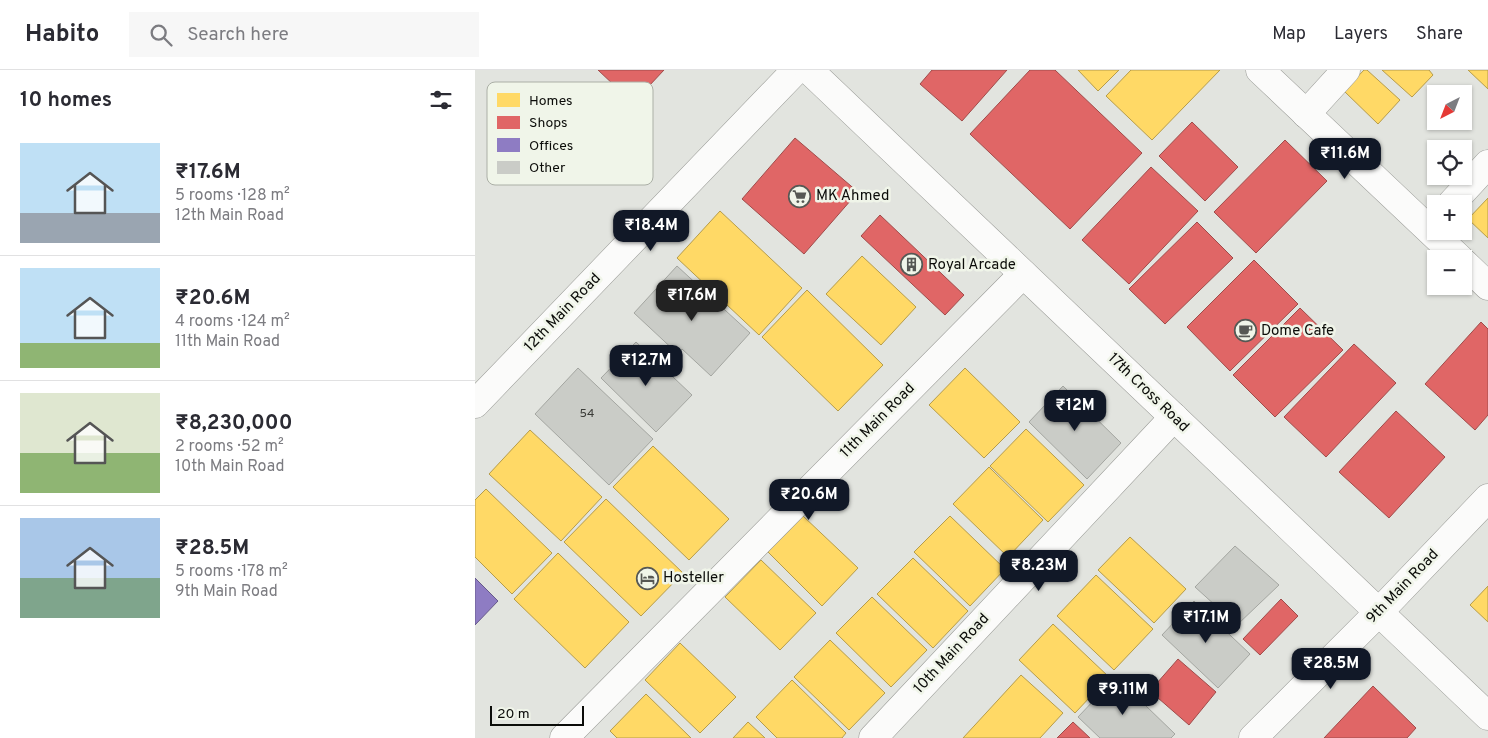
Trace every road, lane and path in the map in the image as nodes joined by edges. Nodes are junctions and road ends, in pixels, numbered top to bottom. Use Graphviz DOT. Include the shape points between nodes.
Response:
graph roads {
  1 [pos="796,70"];
  2 [pos="809,70"];
  3 [pos="1260,70"];
  4 [pos="1346,70"];
  5 [pos="1306,114"];
  6 [pos="1488,164"];
  7 [pos="1459,195"];
  8 [pos="1427,220"];
  9 [pos="1445,240"];
  10 [pos="1453,250"];
  11 [pos="1472,271"];
  12 [pos="1023,274"];
  13 [pos="1488,286"];
  14 [pos="475,404"];
  15 [pos="1174,417"];
  16 [pos="1488,498"];
  17 [pos="1379,612"];
  18 [pos="1488,716"];
  19 [pos="564,738"];
  20 [pos="873,738"];
  21 [pos="1253,738"];
  1 -- 14 [label="street, 12th Main Road"];
  2 -- 12 [label="street, 17th Cross Road"];
  3 -- 5 [label="street"];
  4 -- 5 [label="street"];
  5 -- 8 [label="street"];
  6 -- 7 [label="street"];
  9 -- 10 [label="street"];
  11 -- 13 [label="street"];
  12 -- 15 [label="street, 17th Cross Road"];
  12 -- 19 [label="street, 11th Main Road"];
  15 -- 17 [label="street, 17th Cross Road"];
  15 -- 20 [label="street, 10th Main Road"];
  16 -- 17 [label="street, 9th Main Road"];
  17 -- 18 [label="street, 17th Cross Road"];
  17 -- 21 [label="street, 9th Main Road"];
}
